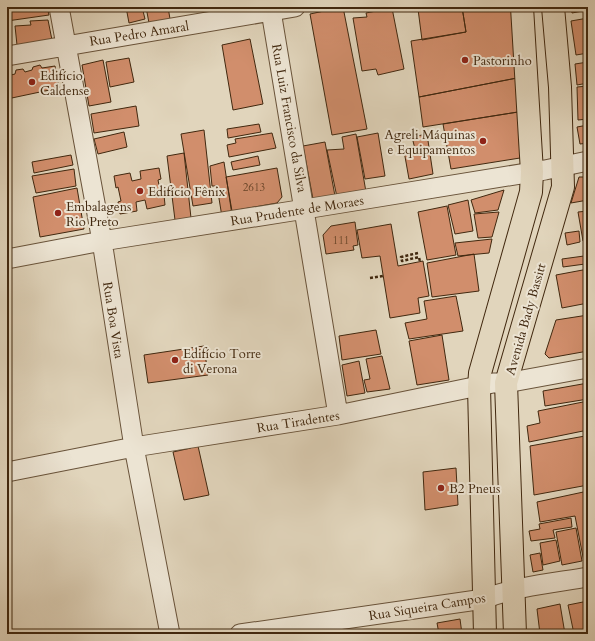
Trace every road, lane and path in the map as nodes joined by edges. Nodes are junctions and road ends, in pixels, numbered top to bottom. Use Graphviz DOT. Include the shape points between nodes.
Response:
graph roads {
  1 [pos="59,7"];
  2 [pos="295,7"];
  3 [pos="522,7"];
  4 [pos="553,7"];
  5 [pos="271,11"];
  6 [pos="240,12"];
  7 [pos="66,46"];
  8 [pos="7,56"];
  9 [pos="588,161"];
  10 [pos="563,166"];
  11 [pos="532,172"];
  12 [pos="305,209"];
  13 [pos="102,241"];
  14 [pos="418,253"];
  15 [pos="7,259"];
  16 [pos="420,262"];
  17 [pos="383,276"];
  18 [pos="370,278"];
  19 [pos="588,368"];
  20 [pos="506,383"];
  21 [pos="478,386"];
  22 [pos="338,415"];
  23 [pos="134,447"];
  24 [pos="7,472"];
  25 [pos="588,577"];
  26 [pos="514,589"];
  27 [pos="484,599"];
  28 [pos="170,634"];
  29 [pos="240,634"];
  30 [pos="486,634"];
  31 [pos="515,634"];
  1 -- 7 [label="street, Rua Boa Vista"];
  2 -- 5 [label="street, Rua Pedro Amaral"];
  3 -- 11 [label="main road"];
  4 -- 10 [label="main road, Avenida Bady Bassitt"];
  5 -- 6 [label="street, Rua Pedro Amaral"];
  5 -- 12 [label="street, Rua Luiz Francisco da Silva"];
  6 -- 7 [label="street, Rua Pedro Amaral"];
  7 -- 8 [label="street, Rua Pedro Amaral"];
  7 -- 13 [label="street, Rua Boa Vista"];
  9 -- 10 [label="street, Rua Prudente de Moraes"];
  10 -- 11 [label="street, Rua Prudente de Moraes"];
  10 -- 20 [label="main road, Avenida Bady Bassitt" via="563,188"];
  11 -- 12 [label="street, Rua Prudente de Moraes"];
  11 -- 21 [label="main road" via="531,192"];
  12 -- 13 [label="street, Rua Prudente de Moraes"];
  12 -- 22 [label="street, Rua Luiz Francisco da Silva"];
  13 -- 15 [label="street, Rua Prudente de Moraes"];
  13 -- 23 [label="street, Rua Boa Vista"];
  14 -- 16 [label="path" via="401,257 402,261 419,257"];
  17 -- 18 [label="path"];
  19 -- 20 [label="street, Rua Tiradentes"];
  20 -- 21 [label="street, Rua Tiradentes"];
  20 -- 26 [label="main road, Avenida Bady Bassitt"];
  21 -- 22 [label="street, Rua Tiradentes"];
  21 -- 27 [label="main road"];
  22 -- 23 [label="street, Rua Tiradentes"];
  23 -- 24 [label="street, Rua Tiradentes"];
  23 -- 28 [label="street, Rua Boa Vista"];
  25 -- 26 [label="street, Rua Siqueira Campos"];
  26 -- 27 [label="street, Rua Siqueira Campos"];
  26 -- 31 [label="main road, Avenida Bady Bassitt"];
  27 -- 29 [label="street, Rua Siqueira Campos"];
  27 -- 30 [label="main road"];
}
